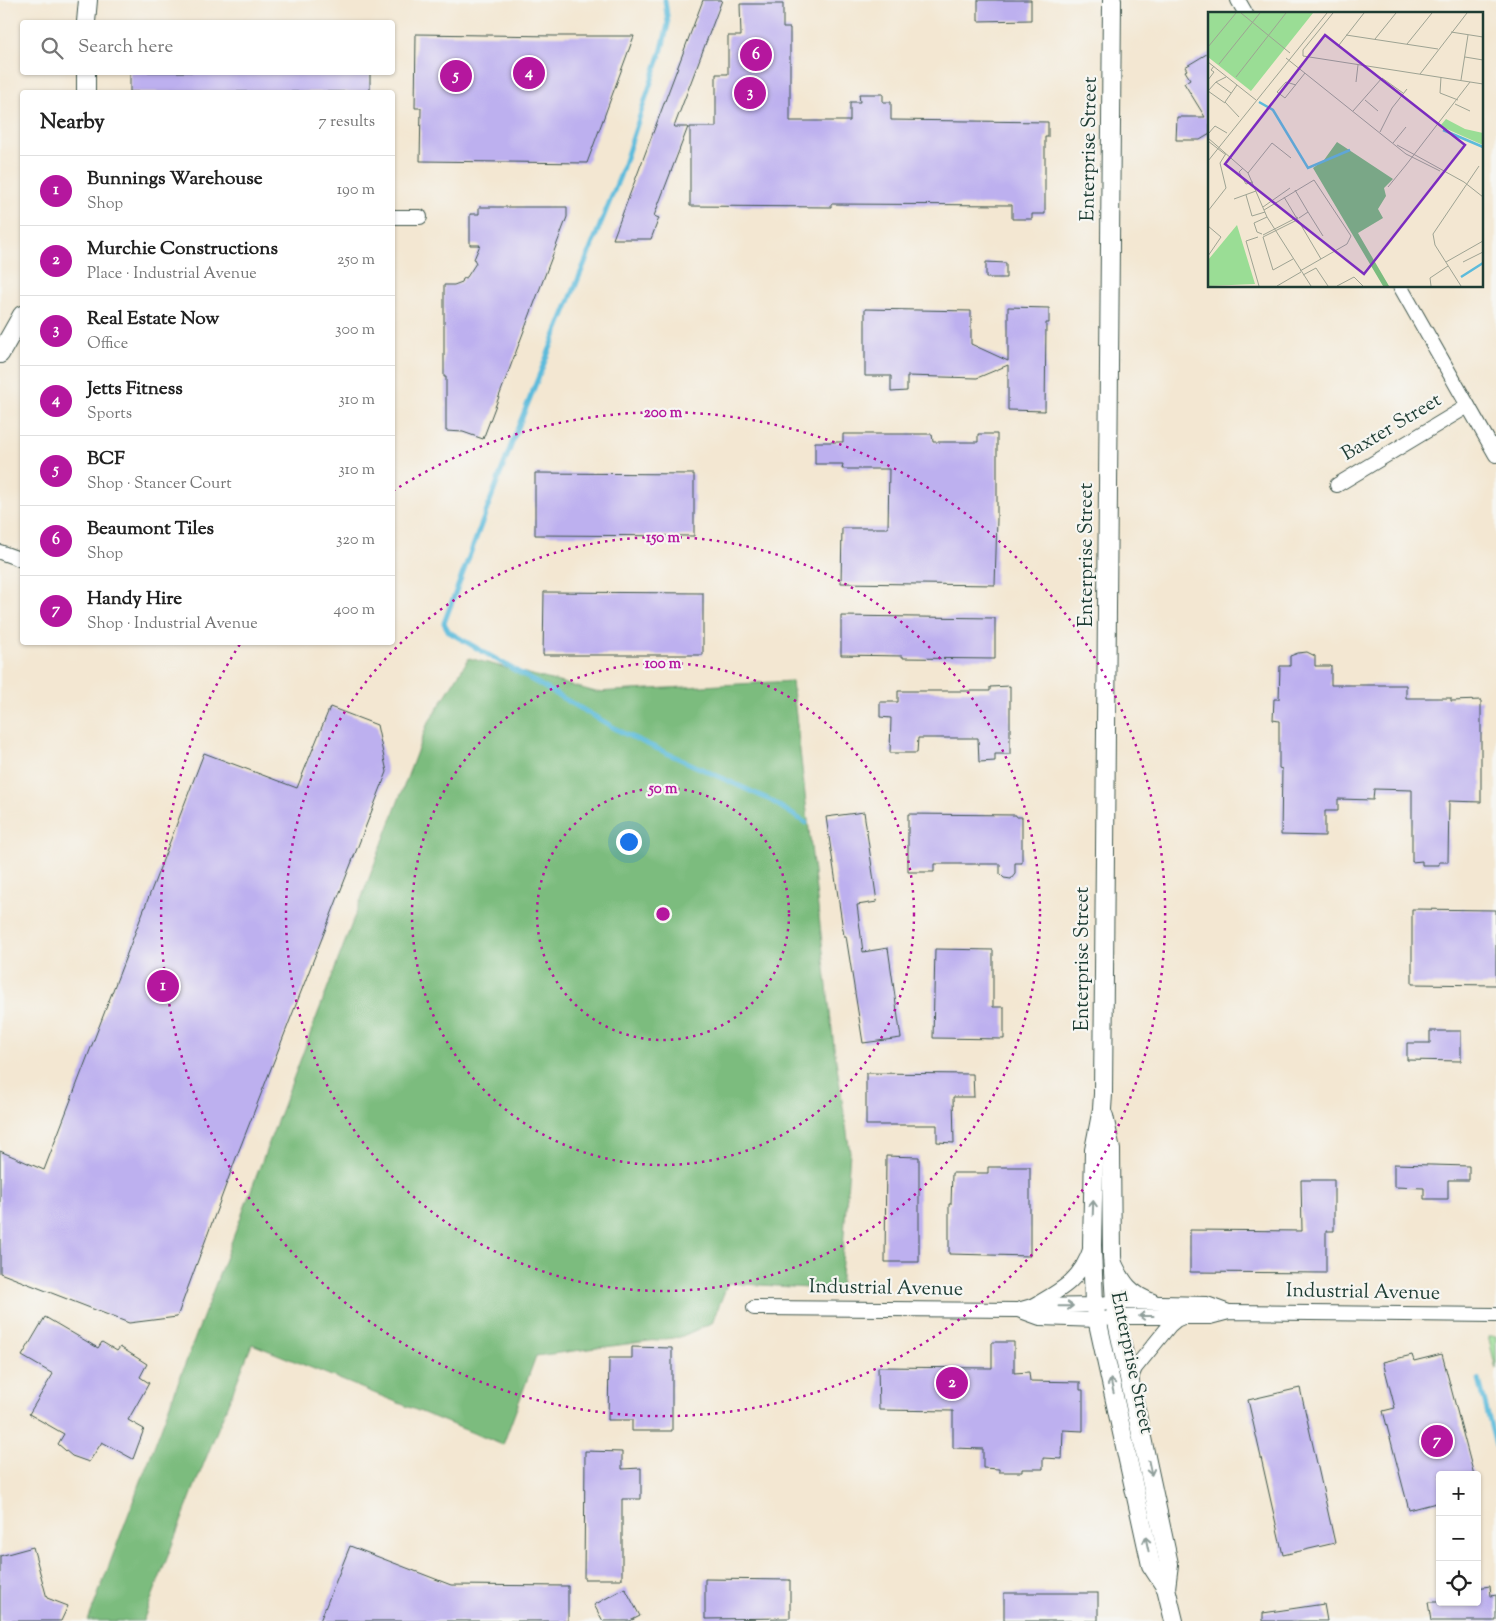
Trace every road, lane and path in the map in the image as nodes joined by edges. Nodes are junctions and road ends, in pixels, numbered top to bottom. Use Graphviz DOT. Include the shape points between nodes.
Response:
graph roads {
  1 [pos="1112,0"];
  2 [pos="1238,0"];
  3 [pos="1245,12"];
  4 [pos="86,75"];
  5 [pos="86,90"];
  6 [pos="395,217"];
  7 [pos="420,217"];
  8 [pos="1401,288"];
  9 [pos="20,319"];
  10 [pos="0,354"];
  11 [pos="1468,406"];
  12 [pos="1496,455"];
  13 [pos="1336,485"];
  14 [pos="0,552"];
  15 [pos="20,559"];
  16 [pos="1102,1109"];
  17 [pos="1092,1245"];
  18 [pos="1112,1256"];
  19 [pos="1160,1304"];
  20 [pos="1032,1306"];
  21 [pos="754,1308"];
  22 [pos="1115,1309"];
  23 [pos="1018,1310"];
  24 [pos="1096,1312"];
  25 [pos="1229,1312"];
  26 [pos="1496,1315"];
  27 [pos="1186,1316"];
  28 [pos="1131,1384"];
  29 [pos="1166,1588"];
  30 [pos="1174,1621"];
  1 -- 16 [label="street, Enterprise Street"];
  2 -- 3 [label="street"];
  4 -- 5 [label="street"];
  6 -- 7 [label="street"];
  8 -- 11 [label="street"];
  9 -- 10 [label="street"];
  11 -- 12 [label="street"];
  11 -- 13 [label="street, Baxter Street"];
  14 -- 15 [label="street"];
  17 -- 16 [label="street, Enterprise Street, one-way" via="1094,1150"];
  16 -- 18 [label="street, Enterprise Street" via="1111,1150"];
  17 -- 20 [label="street" via="1073,1280"];
  17 -- 24 [label="street, Enterprise Street"];
  18 -- 19 [label="street" via="1130,1289"];
  18 -- 22 [label="street, Enterprise Street"];
  19 -- 22 [label="street, Industrial Avenue"];
  19 -- 25 [label="street, Industrial Avenue" via="1207,1304"];
  20 -- 23 [label="street, Industrial Avenue"];
  20 -- 24 [label="street, Industrial Avenue, one-way"];
  21 -- 23 [label="street, Industrial Avenue"];
  22 -- 24 [label="street, Industrial Avenue"];
  27 -- 22 [label="street, Industrial Avenue, one-way"];
  22 -- 28 [label="street, Enterprise Street"];
  23 -- 24 [label="street, Industrial Avenue" via="1040,1318"];
  29 -- 24 [label="street, Enterprise Street, one-way" via="1151,1565"];
  25 -- 26 [label="street, Industrial Avenue"];
  25 -- 27 [label="street, Industrial Avenue" via="1210,1317"];
  27 -- 28 [label="street" via="1170,1324 1136,1368"];
  28 -- 29 [label="street, Enterprise Street, one-way" via="1169,1564"];
  29 -- 30 [label="street, Enterprise Street"];
}
